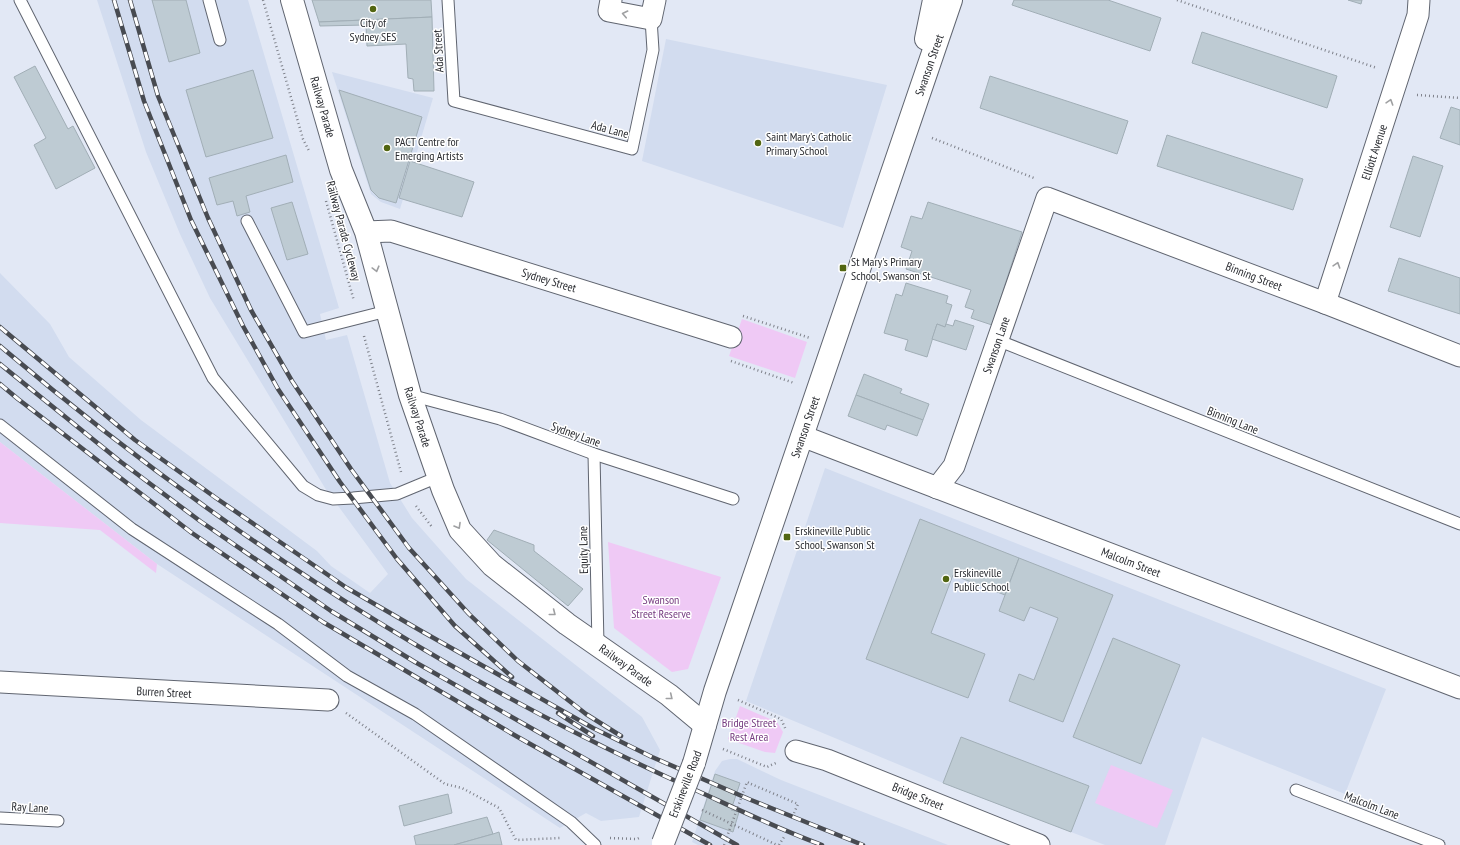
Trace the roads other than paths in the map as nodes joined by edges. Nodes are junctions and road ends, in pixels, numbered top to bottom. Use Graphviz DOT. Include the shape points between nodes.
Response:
graph roads {
  1 [pos="20,0"];
  2 [pos="208,0"];
  3 [pos="292,0"];
  4 [pos="448,0"];
  5 [pos="611,0"];
  6 [pos="934,0"];
  7 [pos="951,0"];
  8 [pos="1419,0"];
  9 [pos="653,10"];
  10 [pos="220,40"];
  11 [pos="454,101"];
  12 [pos="907,130"];
  13 [pos="1047,198"];
  14 [pos="247,222"];
  15 [pos="366,232"];
  16 [pos="1325,302"];
  17 [pos="387,311"];
  18 [pos="731,337"];
  19 [pos="997,340"];
  20 [pos="1460,356"];
  21 [pos="410,395"];
  22 [pos="0,425"];
  23 [pos="802,436"];
  24 [pos="594,454"];
  25 [pos="438,477"];
  26 [pos="937,488"];
  27 [pos="733,499"];
  28 [pos="1460,524"];
  29 [pos="598,645"];
  30 [pos="0,682"];
  31 [pos="1460,688"];
  32 [pos="328,700"];
  33 [pos="706,725"];
  34 [pos="788,756"];
  35 [pos="1296,790"];
  36 [pos="0,818"];
  37 [pos="58,822"];
  38 [pos="657,842"];
  39 [pos="595,845"];
  40 [pos="1039,845"];
  41 [pos="1439,845"];
  1 -- 25 [label="lane" via="213,378 303,486 318,495 333,499 353,498 397,494"];
  2 -- 10 [label="lane"];
  3 -- 15 [label="main road, Railway Parade" via="341,170"];
  4 -- 11 [label="lane, Ada Street"];
  9 -- 5 [label="street, one-way" via="609,10"];
  6 -- 12 [label="main road, Swanson Street"];
  7 -- 12 [label="main road, Swanson Street"];
  16 -- 8 [label="street, Elliott Avenue, one-way" via="1418,15"];
  9 -- 11 [label="lane, Ada Lane" via="653,50 632,149"];
  12 -- 23 [label="main road, Swanson Street"];
  13 -- 16 [label="street, Binning Street"];
  13 -- 19 [label="street, Swanson Lane"];
  14 -- 17 [label="lane" via="304,332"];
  15 -- 17 [label="main road, Railway Parade, one-way"];
  15 -- 18 [label="street, Sydney Street" via="391,231"];
  16 -- 20 [label="street, Binning Street"];
  17 -- 21 [label="main road, Railway Parade"];
  19 -- 26 [label="street, Swanson Lane" via="954,466"];
  19 -- 28 [label="lane, Binning Lane"];
  21 -- 24 [label="lane, Sydney Lane" via="500,419"];
  21 -- 25 [label="main road, Railway Parade"];
  22 -- 39 [label="lane" via="132,529 278,624 347,676 415,714 571,822"];
  23 -- 26 [label="street, Malcolm Street"];
  23 -- 33 [label="main road, Swanson Street"];
  24 -- 27 [label="lane, Sydney Lane"];
  24 -- 29 [label="lane, Equity Lane"];
  25 -- 29 [label="main road, Railway Parade, one-way" via="460,530 492,565"];
  26 -- 31 [label="street, Malcolm Street"];
  29 -- 33 [label="main road, Railway Parade, one-way" via="669,695"];
  30 -- 32 [label="street, Burren Street"];
  33 -- 38 [label="main road, Erskineville Road, bridge" via="694,763"];
  34 -- 40 [label="street, Bridge Street" via="827,760"];
  35 -- 41 [label="lane, Malcolm Lane"];
  36 -- 37 [label="lane, Ray Lane"];
}
